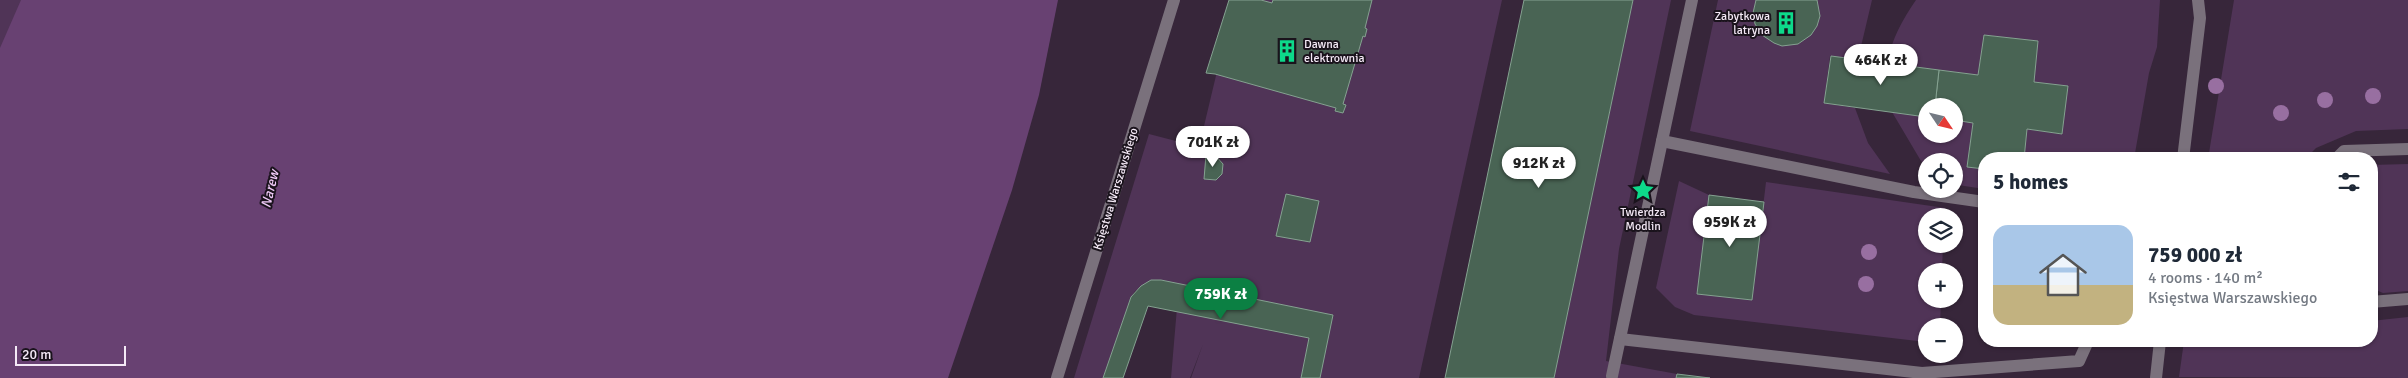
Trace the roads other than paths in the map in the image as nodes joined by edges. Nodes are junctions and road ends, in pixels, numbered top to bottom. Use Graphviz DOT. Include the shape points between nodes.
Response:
graph roads {
  1 [pos="1174,0"];
  2 [pos="1692,0"];
  3 [pos="2198,0"];
  4 [pos="1662,141"];
  5 [pos="2408,149"];
  6 [pos="2184,152"];
  7 [pos="2343,152"];
  8 [pos="1978,201"];
  9 [pos="2408,300"];
  10 [pos="2378,302"];
  11 [pos="1620,339"];
  12 [pos="2085,347"];
  13 [pos="2159,347"];
  14 [pos="1612,376"];
  15 [pos="1057,378"];
  16 [pos="2156,378"];
  1 -- 15 [label="street, Księstwa Warszawskiego"];
  2 -- 4 [label="street"];
  3 -- 6 [label="street" via="2200,18"];
  4 -- 8 [label="street" via="1914,192"];
  4 -- 11 [label="street"];
  5 -- 7 [label="street"];
  9 -- 10 [label="street"];
  11 -- 12 [label="street" via="1922,373 2079,361"];
  11 -- 14 [label="street"];
  13 -- 16 [label="street"];
}
